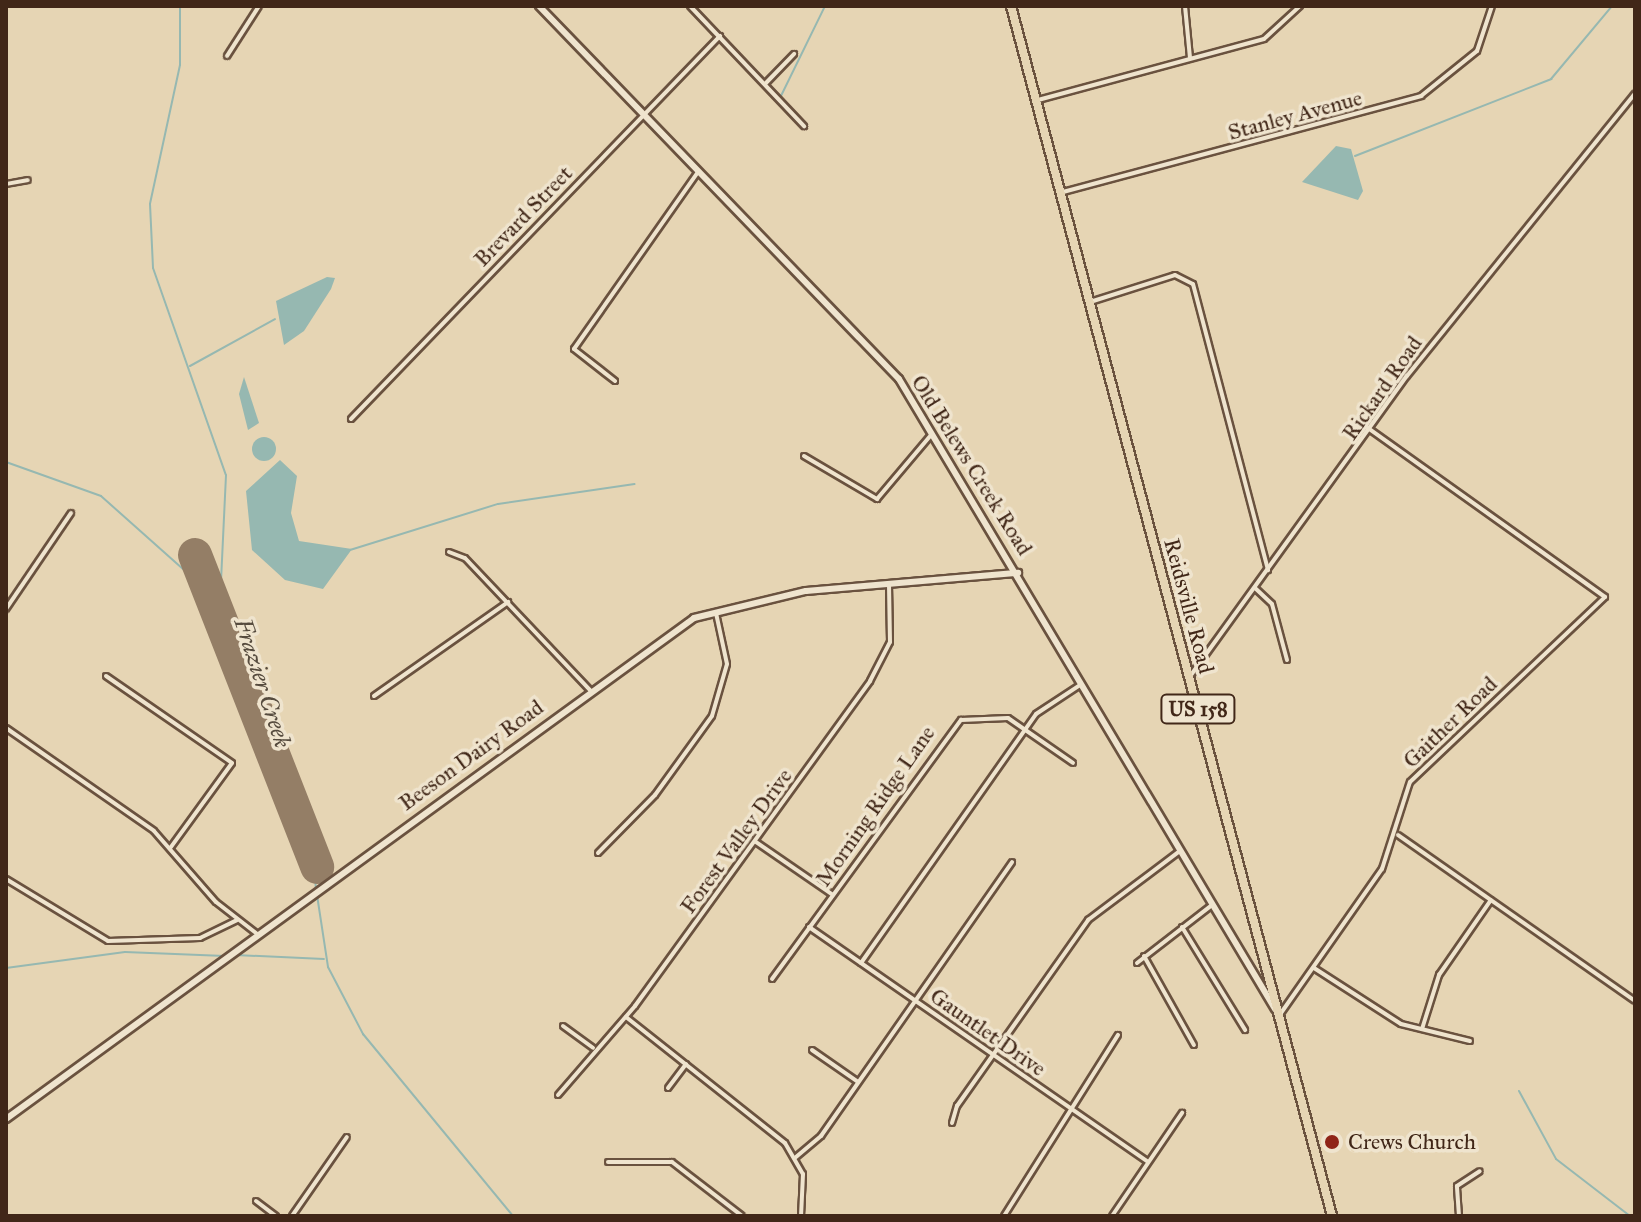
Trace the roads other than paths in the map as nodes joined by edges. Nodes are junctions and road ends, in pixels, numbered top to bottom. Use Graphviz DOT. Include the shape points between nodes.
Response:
graph roads {
  1 [pos="259,6"];
  2 [pos="539,6"];
  3 [pos="690,6"];
  4 [pos="1011,6"];
  5 [pos="1185,6"];
  6 [pos="1300,6"];
  7 [pos="1492,6"];
  8 [pos="720,36"];
  9 [pos="794,54"];
  10 [pos="227,56"];
  11 [pos="1190,58"];
  12 [pos="765,84"];
  13 [pos="1635,93"];
  14 [pos="1036,101"];
  15 [pos="642,115"];
  16 [pos="804,126"];
  17 [pos="698,172"];
  18 [pos="28,180"];
  19 [pos="6,184"];
  20 [pos="1060,193"];
  21 [pos="1089,302"];
  22 [pos="615,381"];
  23 [pos="351,419"];
  24 [pos="1368,428"];
  25 [pos="934,433"];
  26 [pos="804,456"];
  27 [pos="71,513"];
  28 [pos="449,552"];
  29 [pos="1268,570"];
  30 [pos="1018,573"];
  31 [pos="889,584"];
  32 [pos="1255,588"];
  33 [pos="508,602"];
  34 [pos="6,609"];
  35 [pos="715,610"];
  36 [pos="1287,660"];
  37 [pos="106,676"];
  38 [pos="1189,677"];
  39 [pos="1083,684"];
  40 [pos="590,690"];
  41 [pos="374,696"];
  42 [pos="6,728"];
  43 [pos="1026,729"];
  44 [pos="1073,763"];
  45 [pos="1398,835"];
  46 [pos="755,841"];
  47 [pos="171,847"];
  48 [pos="1180,851"];
  49 [pos="598,853"];
  50 [pos="1012,862"];
  51 [pos="6,879"];
  52 [pos="833,895"];
  53 [pos="1491,900"];
  54 [pos="1212,905"];
  55 [pos="237,920"];
  56 [pos="809,927"];
  57 [pos="1182,927"];
  58 [pos="256,933"];
  59 [pos="1144,956"];
  60 [pos="861,963"];
  61 [pos="1137,963"];
  62 [pos="1314,968"];
  63 [pos="772,979"];
  64 [pos="916,1001"];
  65 [pos="1635,1001"];
  66 [pos="1279,1015"];
  67 [pos="626,1017"];
  68 [pos="563,1026"];
  69 [pos="1422,1029"];
  70 [pos="1245,1030"];
  71 [pos="1118,1035"];
  72 [pos="1470,1041"];
  73 [pos="1194,1045"];
  74 [pos="593,1048"];
  75 [pos="812,1050"];
  76 [pos="992,1055"];
  77 [pos="686,1064"];
  78 [pos="858,1082"];
  79 [pos="668,1088"];
  80 [pos="558,1095"];
  81 [pos="1068,1107"];
  82 [pos="1182,1113"];
  83 [pos="6,1119"];
  84 [pos="952,1123"];
  85 [pos="347,1137"];
  86 [pos="796,1157"];
  87 [pos="608,1162"];
  88 [pos="1148,1162"];
  89 [pos="1480,1171"];
  90 [pos="256,1201"];
  91 [pos="738,1215"];
  92 [pos="276,1216"];
  93 [pos="292,1216"];
  94 [pos="801,1216"];
  95 [pos="1004,1216"];
  96 [pos="1112,1216"];
  97 [pos="1332,1216"];
  98 [pos="1459,1216"];
  1 -- 10 [label="street"];
  2 -- 15 [label="street, Old Belews Creek Road"];
  3 -- 8 [label="street"];
  4 -- 14 [label="highway, Reidsville Road / US 158"];
  5 -- 11 [label="street"];
  6 -- 11 [label="street" via="1276,33"];
  7 -- 20 [label="street, Stanley Avenue" via="1477,51 1421,96"];
  8 -- 12 [label="street"];
  8 -- 15 [label="street, Brevard Street"];
  9 -- 12 [label="street"];
  11 -- 14 [label="street"];
  12 -- 16 [label="street"];
  13 -- 24 [label="street, Rickard Road"];
  14 -- 20 [label="highway, Reidsville Road / US 158"];
  15 -- 17 [label="street, Old Belews Creek Road"];
  15 -- 23 [label="street, Brevard Street"];
  17 -- 22 [label="street" via="574,349"];
  17 -- 25 [label="street, Old Belews Creek Road" via="861,337"];
  18 -- 19 [label="street"];
  20 -- 21 [label="highway, Reidsville Road / US 158"];
  21 -- 29 [label="street" via="1175,275 1193,284"];
  21 -- 38 [label="highway, Reidsville Road / US 158"];
  24 -- 29 [label="street, Rickard Road"];
  24 -- 45 [label="street, Gaither Road" via="1605,597 1420,769 1404,793"];
  25 -- 26 [label="street" via="877,499"];
  25 -- 30 [label="street, Old Belews Creek Road"];
  27 -- 34 [label="street"];
  28 -- 33 [label="street" via="465,558"];
  29 -- 32 [label="street, Rickard Road"];
  30 -- 31 [label="street, Beeson Dairy Road"];
  30 -- 39 [label="street, Old Belews Creek Road"];
  31 -- 35 [label="street, Beeson Dairy Road" via="806,591"];
  31 -- 46 [label="street, Forest Valley Drive" via="892,625 884,658"];
  32 -- 36 [label="street" via="1272,604"];
  32 -- 38 [label="street, Rickard Road"];
  33 -- 40 [label="street"];
  33 -- 41 [label="street"];
  35 -- 40 [label="street, Beeson Dairy Road" via="661,637"];
  35 -- 49 [label="street" via="727,664 712,716 655,795"];
  37 -- 47 [label="street" via="232,763"];
  38 -- 66 [label="highway, Reidsville Road / US 158"];
  39 -- 43 [label="street" via="1053,698"];
  39 -- 48 [label="street, Old Belews Creek Road"];
  40 -- 58 [label="street, Beeson Dairy Road"];
  42 -- 47 [label="street"];
  43 -- 44 [label="street, Morning Ridge Lane"];
  43 -- 52 [label="street, Morning Ridge Lane" via="989,713 961,720 944,733"];
  43 -- 60 [label="street"];
  45 -- 53 [label="street"];
  45 -- 62 [label="street, Gaither Road"];
  46 -- 52 [label="street"];
  46 -- 67 [label="street, Forest Valley Drive"];
  47 -- 55 [label="street"];
  48 -- 54 [label="street, Old Belews Creek Road"];
  48 -- 76 [label="street" via="1088,920"];
  50 -- 64 [label="street"];
  51 -- 55 [label="street" via="108,941 200,938"];
  52 -- 56 [label="street, Morning Ridge Lane"];
  53 -- 65 [label="street"];
  53 -- 69 [label="street" via="1439,975"];
  54 -- 57 [label="street"];
  54 -- 66 [label="street, Old Belews Creek Road"];
  55 -- 58 [label="street"];
  56 -- 60 [label="street, Gauntlet Drive"];
  56 -- 63 [label="street, Morning Ridge Lane"];
  57 -- 59 [label="street"];
  57 -- 70 [label="street"];
  58 -- 83 [label="street, Beeson Dairy Road"];
  59 -- 61 [label="street"];
  59 -- 73 [label="street"];
  60 -- 64 [label="street, Gauntlet Drive"];
  62 -- 66 [label="street, Gaither Road"];
  62 -- 69 [label="street" via="1384,1016"];
  64 -- 76 [label="street, Gauntlet Drive"];
  64 -- 78 [label="street"];
  66 -- 97 [label="highway, Reidsville Road / US 158"];
  67 -- 74 [label="street, Forest Valley Drive"];
  67 -- 77 [label="street"];
  68 -- 74 [label="street"];
  69 -- 72 [label="street"];
  71 -- 81 [label="street"];
  74 -- 80 [label="street, Forest Valley Drive"];
  75 -- 78 [label="street"];
  76 -- 81 [label="street, Gauntlet Drive"];
  76 -- 84 [label="street"];
  77 -- 79 [label="street"];
  77 -- 86 [label="street"];
  78 -- 86 [label="street" via="827,1127"];
  81 -- 88 [label="street, Gauntlet Drive"];
  81 -- 95 [label="street"];
  82 -- 88 [label="street"];
  85 -- 93 [label="street"];
  86 -- 94 [label="street" via="805,1192"];
  87 -- 91 [label="street" via="672,1162"];
  88 -- 96 [label="street"];
  89 -- 98 [label="street" via="1457,1186"];
  90 -- 92 [label="street"];
}
